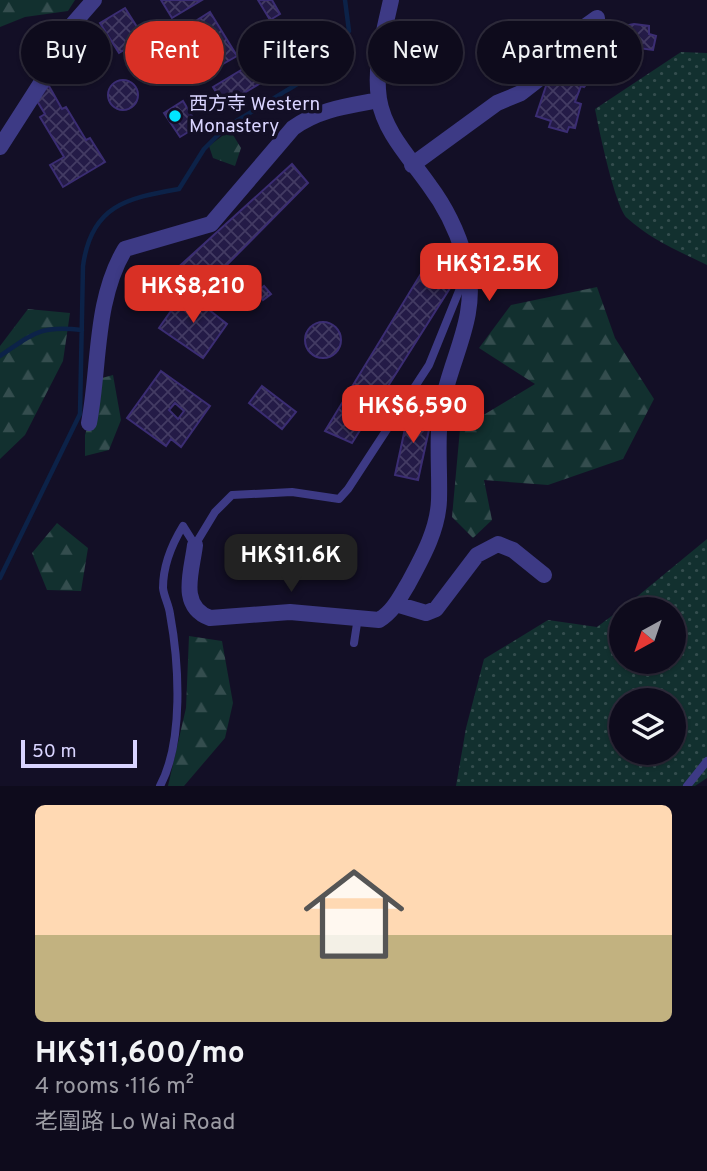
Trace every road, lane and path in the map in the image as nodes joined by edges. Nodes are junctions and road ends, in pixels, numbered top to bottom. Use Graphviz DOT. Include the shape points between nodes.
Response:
graph roads {
  1 [pos="94,0"];
  2 [pos="391,0"];
  3 [pos="597,18"];
  4 [pos="379,100"];
  5 [pos="0,147"];
  6 [pos="412,164"];
  7 [pos="468,269"];
  8 [pos="89,423"];
  9 [pos="195,545"];
  10 [pos="544,575"];
  11 [pos="396,604"];
  12 [pos="358,617"];
  13 [pos="354,643"];
  14 [pos="707,761"];
  15 [pos="160,786"];
  16 [pos="687,786"];
  1 -- 5 [label="street" via="59,40 41,83"];
  2 -- 4 [label="street" via="380,53"];
  3 -- 6 [label="street" via="576,33 539,79"];
  4 -- 6 [label="street" via="383,117"];
  4 -- 8 [label="street" via="329,109 293,128 211,224 125,249 106,298"];
  6 -- 7 [label="street" via="443,206"];
  7 -- 9 [label="lane" via="429,365 339,499 292,492 232,495 215,512"];
  7 -- 11 [label="street" via="467,328 441,407 439,503 426,552"];
  9 -- 12 [label="street" via="189,597 199,614 210,618 290,612"];
  9 -- 15 [label="lane" via="183,526 173,542 165,575 163,590 170,613 178,697"];
  10 -- 11 [label="street" via="498,544 477,555 436,609 426,613"];
  11 -- 12 [label="street" via="379,620"];
  12 -- 13 [label="lane"];
  14 -- 16 [label="lane"];
}
